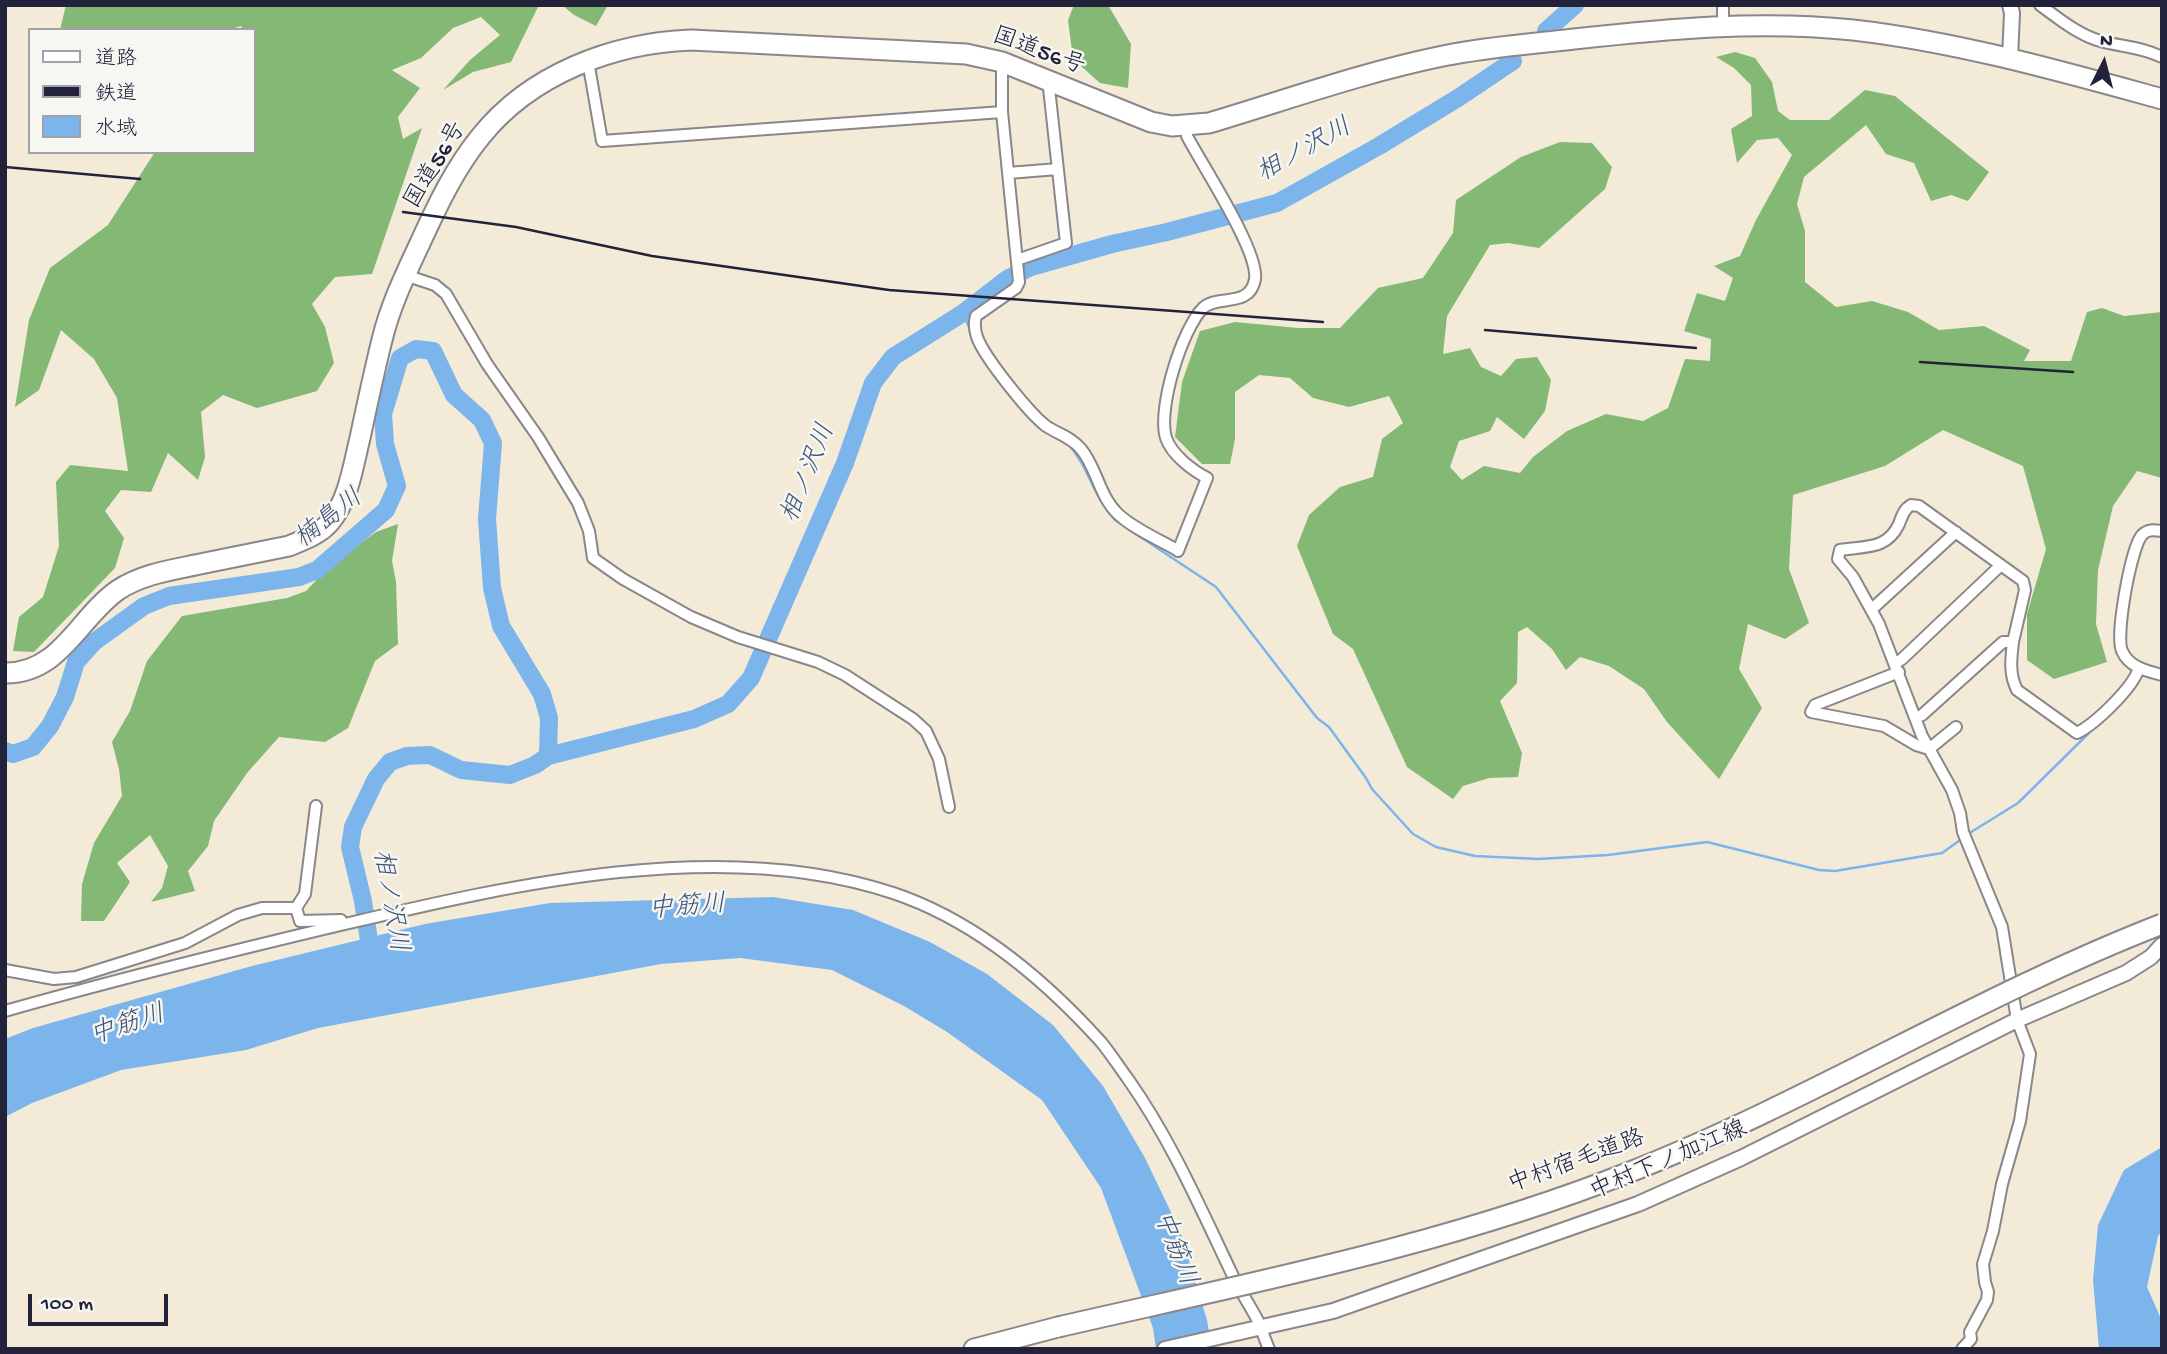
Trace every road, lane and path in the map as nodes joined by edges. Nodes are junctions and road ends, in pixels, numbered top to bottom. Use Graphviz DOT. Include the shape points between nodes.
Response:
graph roads {
  1 [pos="1723,5"];
  2 [pos="2010,5"];
  3 [pos="2040,5"];
  4 [pos="1723,25"];
  5 [pos="2162,57"];
  6 [pos="2010,59"];
  7 [pos="588,61"];
  8 [pos="1002,62"];
  9 [pos="1052,82"];
  10 [pos="2162,99"];
  11 [pos="1002,112"];
  12 [pos="1186,126"];
  13 [pos="1058,169"];
  14 [pos="1008,173"];
  15 [pos="1017,262"];
  16 [pos="405,275"];
  17 [pos="2162,531"];
  18 [pos="1956,532"];
  19 [pos="2001,565"];
  20 [pos="1872,609"];
  21 [pos="2013,642"];
  22 [pos="1897,668"];
  23 [pos="2139,668"];
  24 [pos="5,673"];
  25 [pos="2162,675"];
  26 [pos="1916,718"];
  27 [pos="1956,727"];
  28 [pos="1928,749"];
  29 [pos="316,806"];
  30 [pos="949,807"];
  31 [pos="296,908"];
  32 [pos="346,924"];
  33 [pos="2162,924"];
  34 [pos="2162,945"];
  35 [pos="5,970"];
  36 [pos="5,1011"];
  37 [pos="2017,1020"];
  38 [pos="1254,1330"];
  39 [pos="974,1349"];
  40 [pos="1165,1349"];
  41 [pos="1269,1349"];
  42 [pos="1962,1349"];
  1 -- 4 [label="street"];
  2 -- 6 [label="main road"];
  3 -- 5 [label="street" via="2079,33"];
  4 -- 6 [label="highway, 国道56号" via="1851,30 1920,39"];
  4 -- 12 [label="highway, 国道56号" via="1441,57"];
  6 -- 10 [label="highway, 国道56号"];
  7 -- 8 [label="highway, 国道56号" via="661,41 691,40 966,54"];
  7 -- 11 [label="street" via="602,141"];
  7 -- 16 [label="highway, 国道56号" via="524,95 481,135 442,195"];
  8 -- 9 [label="highway, 国道56号"];
  8 -- 11 [label="street"];
  9 -- 12 [label="highway, 国道56号" via="1151,122"];
  9 -- 13 [label="street"];
  11 -- 14 [label="street"];
  12 -- 15 [label="street" via="1187,136 1248,246 1255,282 1236,300 1212,301 1205,306 1192,322 1170,383 1166,438 1193,471 1207,478 1178,550 1116,513 1082,450 1045,425 987,355 977,337 976,316 1016,288"];
  13 -- 14 [label="street"];
  13 -- 15 [label="street" via="1066,243"];
  14 -- 15 [label="street"];
  16 -- 24 [label="highway, 国道56号" via="383,336 350,478 329,524 289,546 141,578 96,609 60,652 38,666"];
  16 -- 30 [label="street" via="435,285 446,294 578,503 593,558 691,617 845,675 919,725 939,759"];
  17 -- 23 [label="street" via="2143,534 2124,598 2121,650"];
  18 -- 19 [label="street"];
  18 -- 20 [label="street"];
  18 -- 20 [label="street" via="1911,505 1894,536 1840,550 1838,559"];
  19 -- 21 [label="street" via="2023,581 2025,590"];
  19 -- 22 [label="street"];
  20 -- 22 [label="street"];
  21 -- 23 [label="street" via="2010,664 2017,690 2077,733 2088,728 2120,695"];
  21 -- 26 [label="street" via="2003,642"];
  22 -- 26 [label="street"];
  22 -- 28 [label="street" via="1815,705 1811,712 1884,726"];
  23 -- 25 [label="street"];
  26 -- 28 [label="street"];
  27 -- 28 [label="street"];
  28 -- 37 [label="street" via="1952,790 1963,832 2002,927"];
  29 -- 31 [label="street" via="305,894"];
  31 -- 32 [label="street" via="300,921 340,919"];
  31 -- 35 [label="street" via="262,908 238,915 185,943 76,977 54,979"];
  32 -- 36 [label="street"];
  32 -- 38 [label="street" via="514,888 692,867 826,875 894,894 944,915 1021,966 1104,1045 1175,1153"];
  33 -- 39 [label="highway, 中村宿毛道路, bridge" via="2007,991 1703,1141 1559,1199 1353,1259"];
  34 -- 37 [label="main road, 中村下ノ加江線" via="2126,973"];
  37 -- 38 [label="main road, 中村下ノ加江線" via="1741,1158 1638,1203 1333,1311"];
  37 -- 42 [label="street" via="2030,1054 2020,1121 1983,1264 1987,1300"];
  38 -- 40 [label="main road, 中村下ノ加江線"];
  38 -- 41 [label="street"];
}
